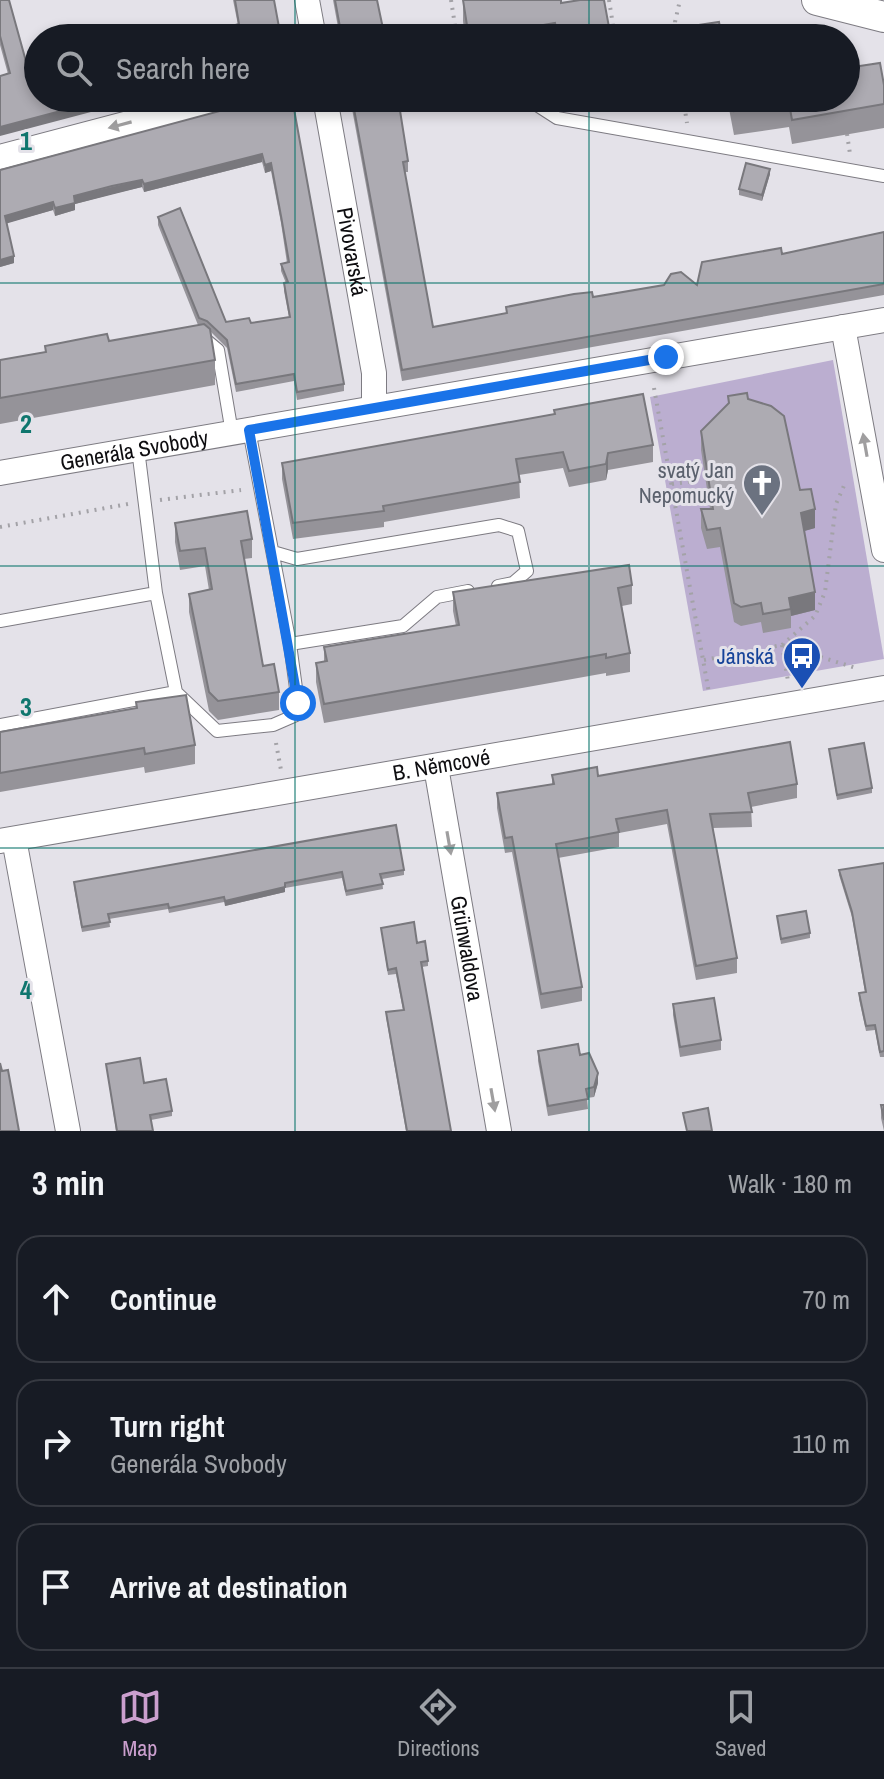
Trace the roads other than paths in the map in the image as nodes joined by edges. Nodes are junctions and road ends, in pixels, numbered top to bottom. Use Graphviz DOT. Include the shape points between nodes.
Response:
graph roads {
  1 [pos="307,0"];
  2 [pos="817,0"];
  3 [pos="884,17"];
  4 [pos="311,24"];
  5 [pos="170,112"];
  6 [pos="327,112"];
  7 [pos="548,112"];
  8 [pos="0,157"];
  9 [pos="884,176"];
  10 [pos="884,320"];
  11 [pos="843,327"];
  12 [pos="188,334"];
  13 [pos="374,408"];
  14 [pos="241,432"];
  15 [pos="138,449"];
  16 [pos="0,473"];
  17 [pos="884,550"];
  18 [pos="273,552"];
  19 [pos="156,593"];
  20 [pos="0,621"];
  21 [pos="290,644"];
  22 [pos="884,688"];
  23 [pos="176,692"];
  24 [pos="0,725"];
  25 [pos="436,767"];
  26 [pos="7,840"];
  27 [pos="68,1131"];
  28 [pos="499,1131"];
  1 -- 4 [label="street"];
  2 -- 3 [label="street"];
  5 -- 8 [label="street, one-way"];
  6 -- 13 [label="street, Pivovarská" via="374,373"];
  7 -- 9 [label="lane" via="557,118"];
  10 -- 11 [label="street, Generála Svobody"];
  11 -- 13 [label="street, Generála Svobody"];
  17 -- 11 [label="street, one-way"];
  12 -- 14 [label="lane" via="201,335 218,350"];
  13 -- 14 [label="street, Generála Svobody"];
  14 -- 15 [label="street, Generála Svobody"];
  14 -- 18 [label="lane"];
  15 -- 16 [label="street, Generála Svobody"];
  15 -- 19 [label="lane"];
  18 -- 21 [label="lane"];
  18 -- 21 [label="lane" via="297,559 499,525 518,531 525,550 527,571 513,583 437,597 403,626"];
  19 -- 20 [label="lane"];
  19 -- 23 [label="lane"];
  21 -- 23 [label="lane" via="298,703 296,715 286,720 217,731"];
  22 -- 25 [label="street, B. Němcové"];
  23 -- 24 [label="lane"];
  25 -- 26 [label="street, B. Němcové"];
  25 -- 28 [label="street, Grünwaldova, one-way"];
  26 -- 27 [label="street"];
}
